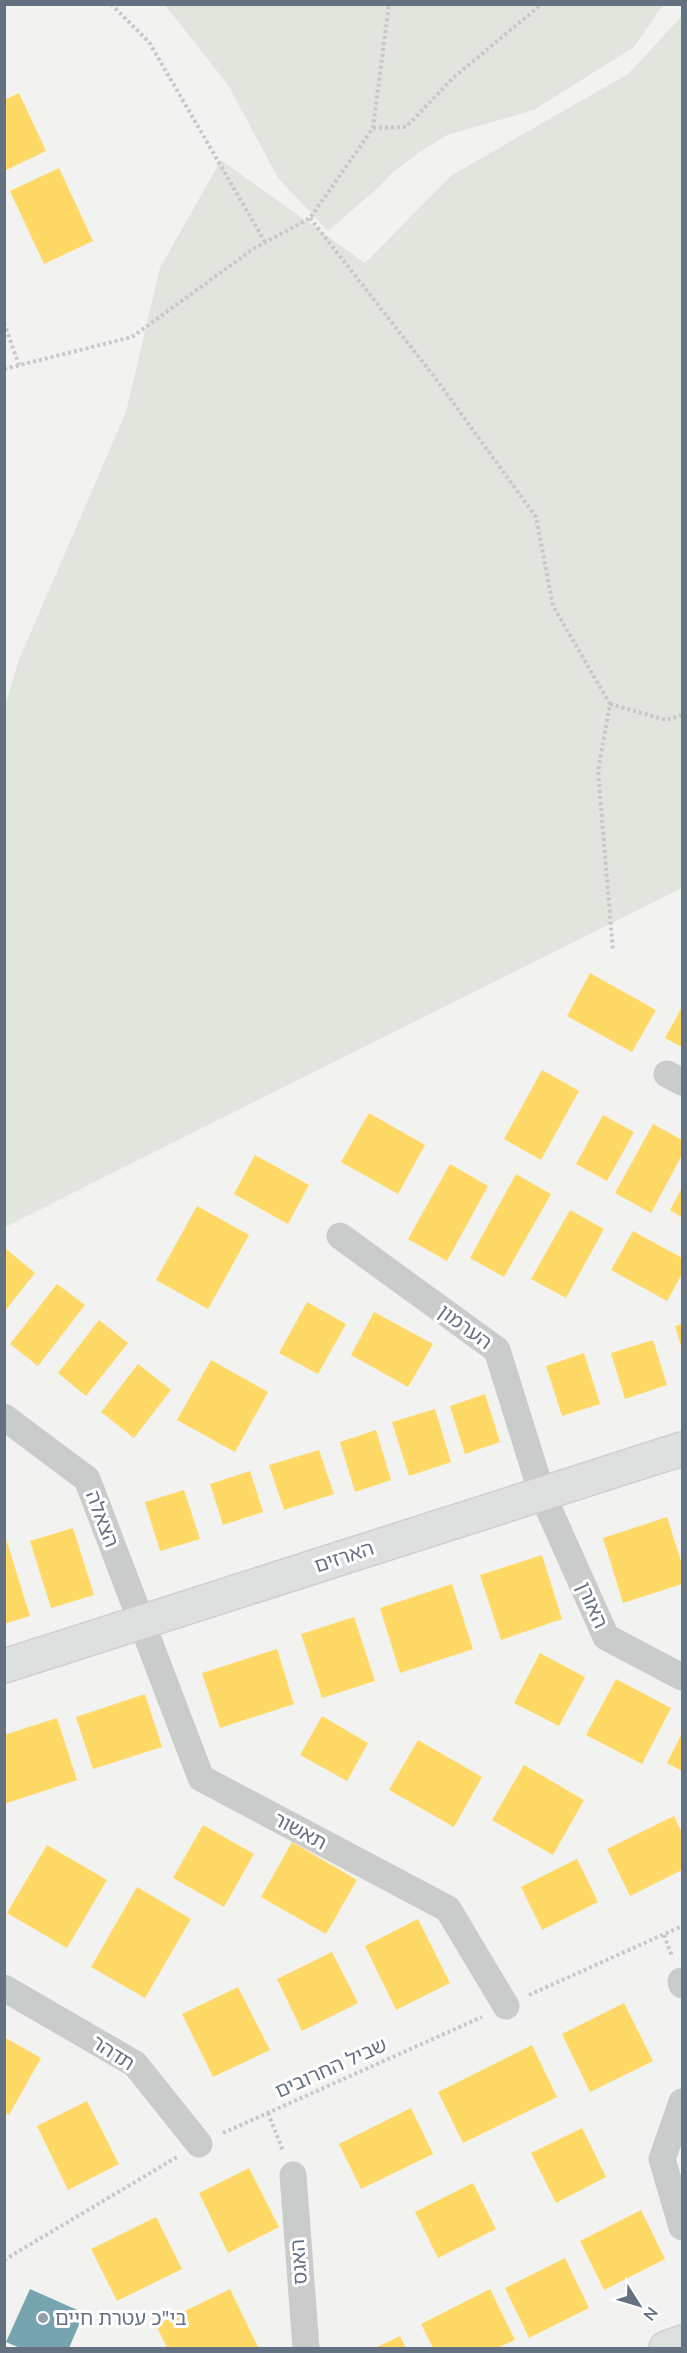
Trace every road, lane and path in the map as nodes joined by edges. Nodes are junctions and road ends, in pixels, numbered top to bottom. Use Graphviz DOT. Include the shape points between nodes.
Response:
graph roads {
  1 [pos="111,4"];
  2 [pos="389,4"];
  3 [pos="542,4"];
  4 [pos="373,128"];
  5 [pos="310,218"];
  6 [pos="265,242"];
  7 [pos="4,323"];
  8 [pos="19,365"];
  9 [pos="4,369"];
  10 [pos="610,704"];
  11 [pos="682,715"];
  12 [pos="613,951"];
  13 [pos="340,1236"];
  14 [pos="4,1418"];
  15 [pos="682,1449"];
  16 [pos="542,1494"];
  17 [pos="141,1622"];
  18 [pos="4,1666"];
  19 [pos="682,1677"];
  20 [pos="682,1926"];
  21 [pos="4,1988"];
  22 [pos="506,2006"];
  23 [pos="682,2102"];
  24 [pos="268,2113"];
  25 [pos="199,2144"];
  26 [pos="293,2175"];
  27 [pos="682,2228"];
  28 [pos="4,2260"];
  29 [pos="682,2342"];
  30 [pos="306,2349"];
  31 [pos="666,2349"];
  1 -- 6 [label="path" via="149,42"];
  2 -- 4 [label="path"];
  3 -- 4 [label="path" via="454,77 406,127"];
  4 -- 5 [label="path"];
  5 -- 6 [label="path"];
  5 -- 10 [label="path" via="537,517 553,606"];
  6 -- 8 [label="path" via="132,337"];
  7 -- 8 [label="path"];
  8 -- 9 [label="path"];
  10 -- 11 [label="path" via="666,720"];
  10 -- 12 [label="path" via="598,771"];
  13 -- 16 [label="street, הערמון" via="497,1350"];
  14 -- 17 [label="street, הצאלה" via="87,1479"];
  15 -- 16 [label="street, הארזים"];
  16 -- 17 [label="street, הארזים"];
  16 -- 19 [label="street, האורן" via="606,1637"];
  17 -- 18 [label="street, הארזים"];
  17 -- 22 [label="street, תאשור" via="201,1778 448,1909"];
  20 -- 22 [label="path, שביל החרובים"];
  21 -- 25 [label="street, תדהר" via="135,2064"];
  22 -- 24 [label="path, שביל החרובים"];
  23 -- 27 [label="street" via="663,2159"];
  24 -- 25 [label="path, שביל החרובים"];
  24 -- 26 [label="path"];
  25 -- 28 [label="path, שביל החרובים"];
  26 -- 30 [label="street, האגס"];
  29 -- 31 [label="street"];
}
